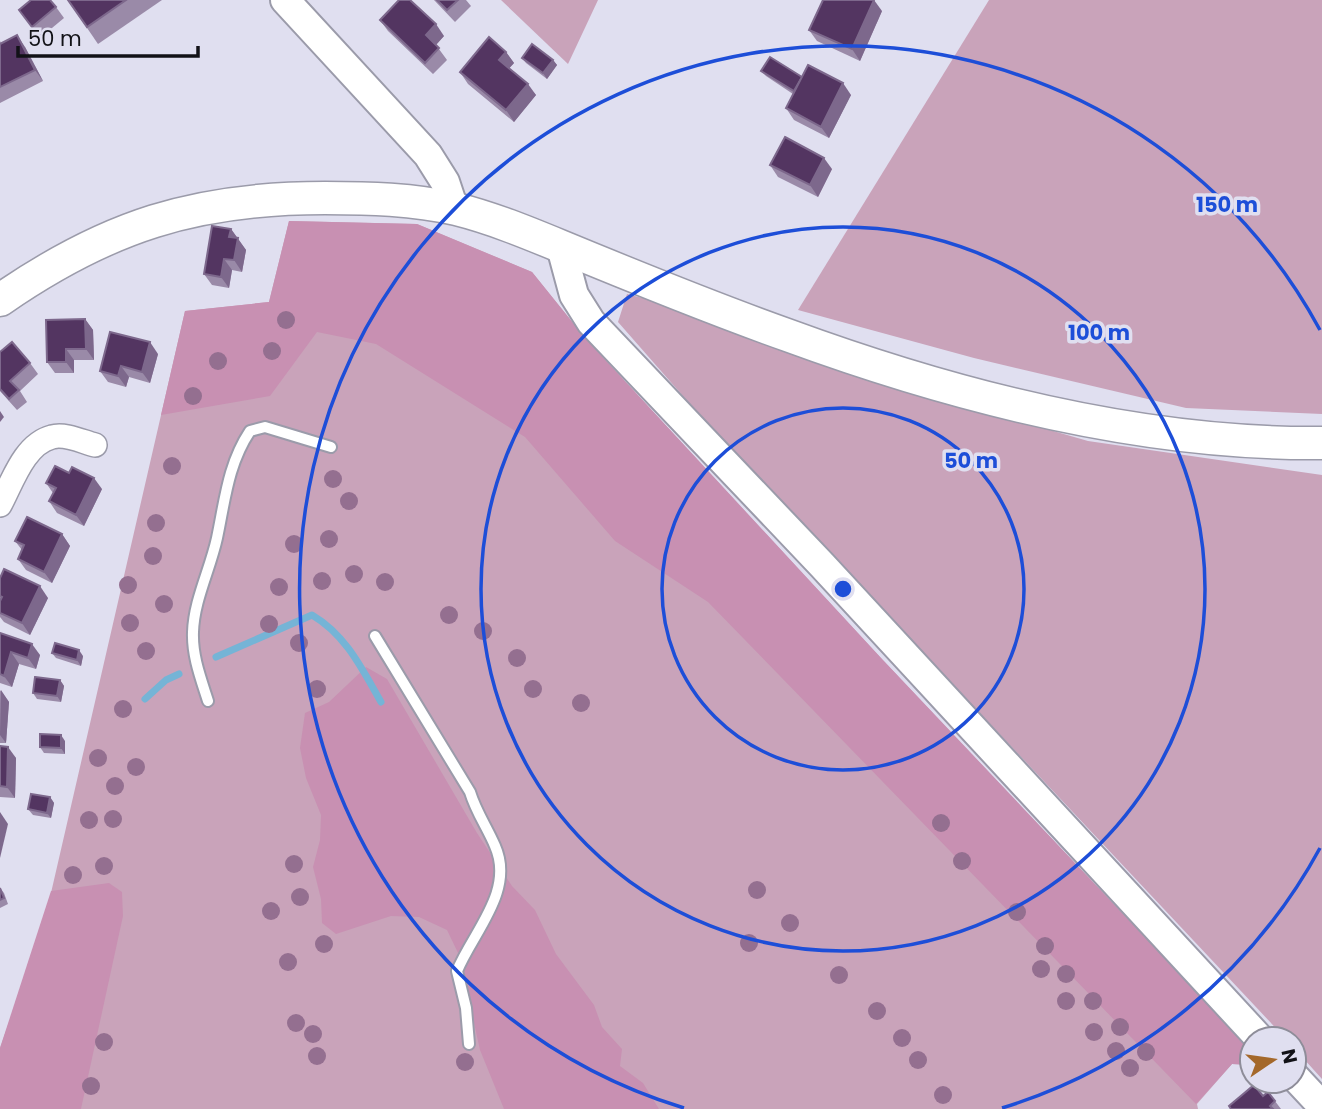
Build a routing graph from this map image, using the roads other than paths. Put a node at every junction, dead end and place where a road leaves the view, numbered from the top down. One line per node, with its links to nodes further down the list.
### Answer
1 (285, 0): 2 (street)
2 (454, 208): 3 (main road); 4 (main road)
3 (561, 247): 5 (main road); 11 (street)
4 (0, 300)
5 (1322, 443)
6 (95, 444): 8 (street)
7 (331, 447): 10 (lane)
8 (0, 505)
9 (375, 636): 12 (lane)
10 (208, 701)
11 (1247, 1025)
12 (469, 1044)
13 (1308, 1091): 14 (street)
14 (1322, 1106)

